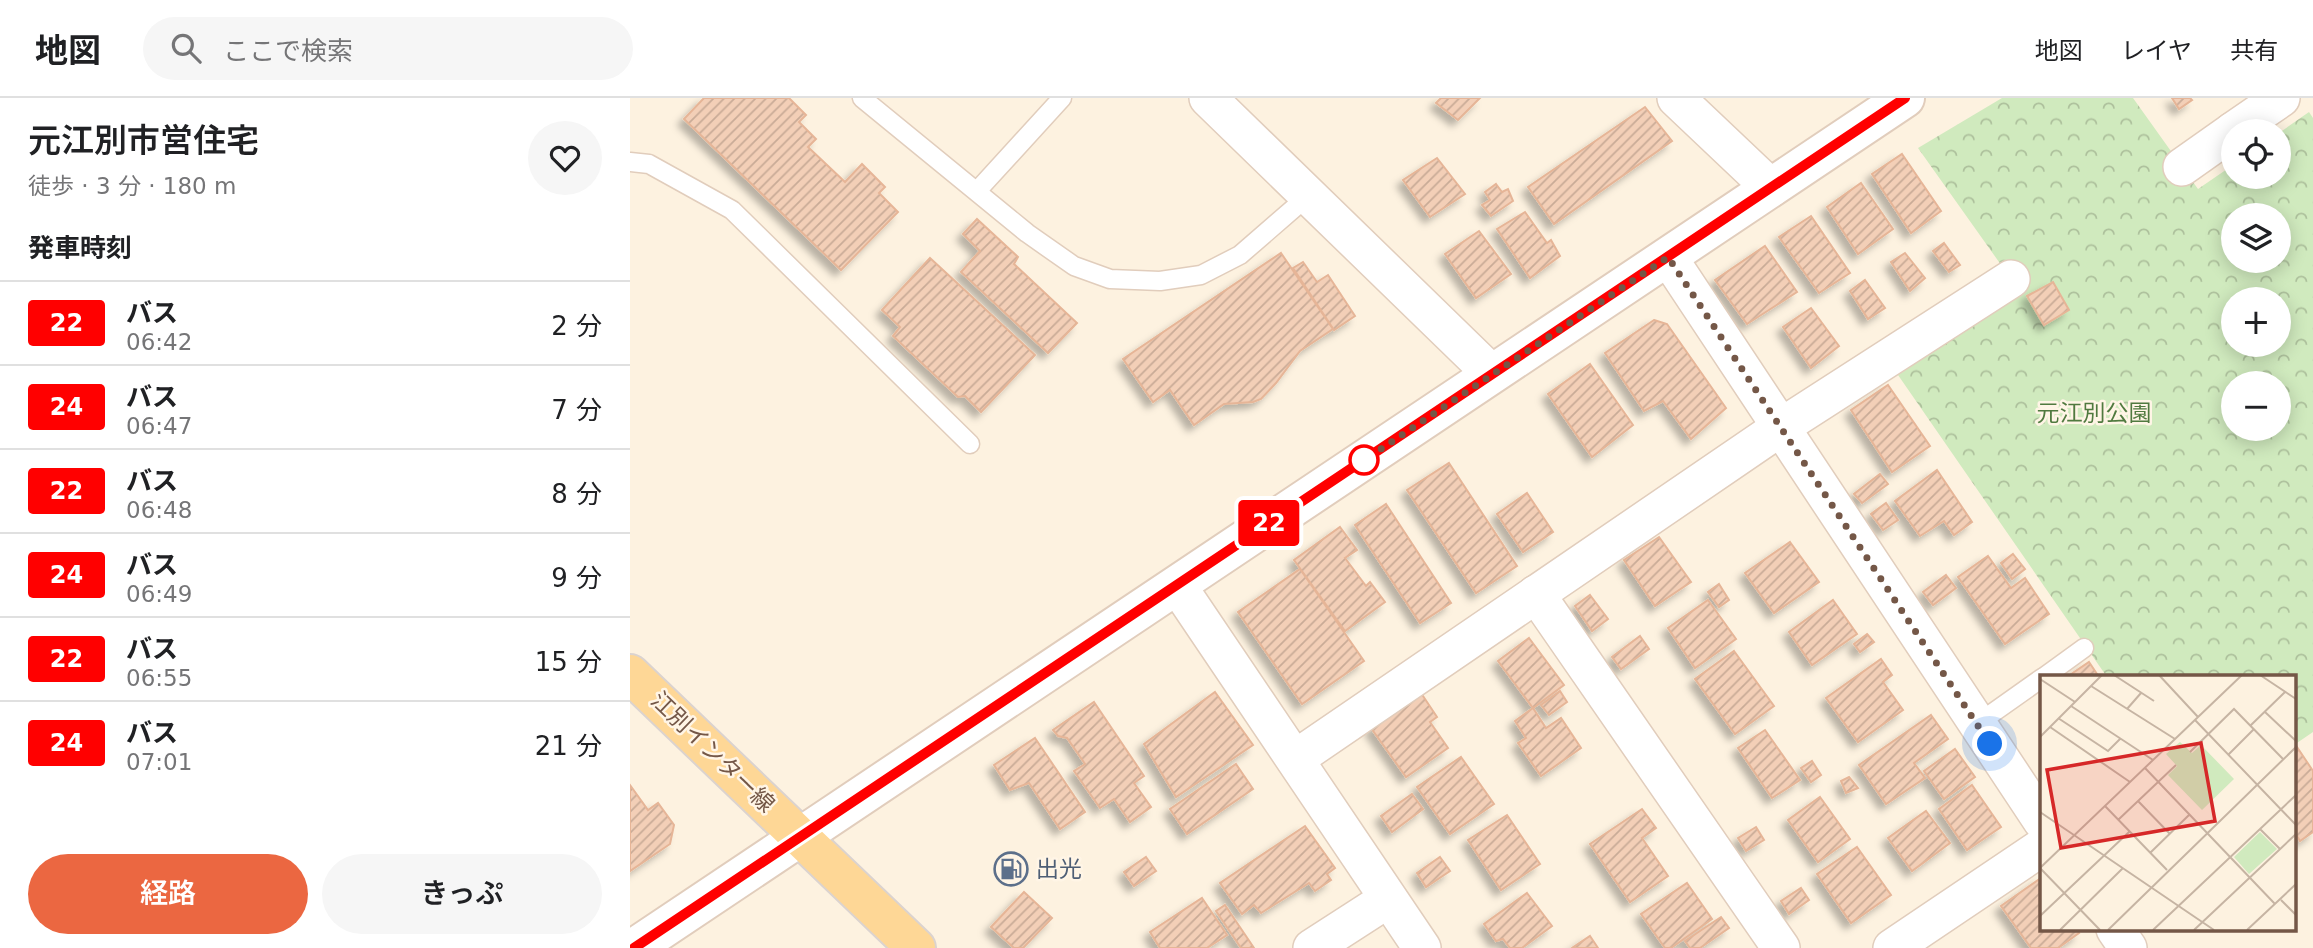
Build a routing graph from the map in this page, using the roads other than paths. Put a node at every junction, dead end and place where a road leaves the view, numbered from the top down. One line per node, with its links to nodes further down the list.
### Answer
1 (862, 98): 12 (lane)
2 (1062, 98): 12 (lane)
3 (1208, 98): 13 (street)
4 (1676, 98): 11 (street)
5 (1905, 98): 11 (street)
6 (2281, 98): 7 (street)
7 (2250, 119)
8 (2221, 139): 10 (street)
9 (630, 162): 18 (lane)
10 (2182, 167)
11 (1771, 188): 14 (street)
12 (977, 191): 13 (lane)
13 (1308, 196): 16 (street)
14 (1668, 257): 16 (street); 17 (street)
15 (2011, 279): 17 (street)
16 (1492, 374): 19 (street)
17 (1781, 427): 20 (street); 25 (street)
18 (970, 444)
19 (1177, 585): 26 (street); 28 (street)
20 (1536, 594): 26 (street); 36 (street)
21 (2084, 648): 23 (lane)
22 (630, 674): 28 (main road, 江別インター線)
23 (2046, 675)
24 (2040, 679): 25 (lane)
25 (1977, 724): 27 (street)
26 (1295, 759): 30 (street)
27 (2040, 818)
28 (800, 836): 32 (street); 33 (main road, 江別インター線)
29 (2040, 847): 37 (street)
30 (1388, 899): 34 (street); 35 (street)
31 (2116, 930): 38 (street)
32 (634, 948)
33 (916, 948)
34 (1312, 948)
35 (1422, 948)
36 (1781, 948)
37 (1892, 948)
38 (2128, 948)

